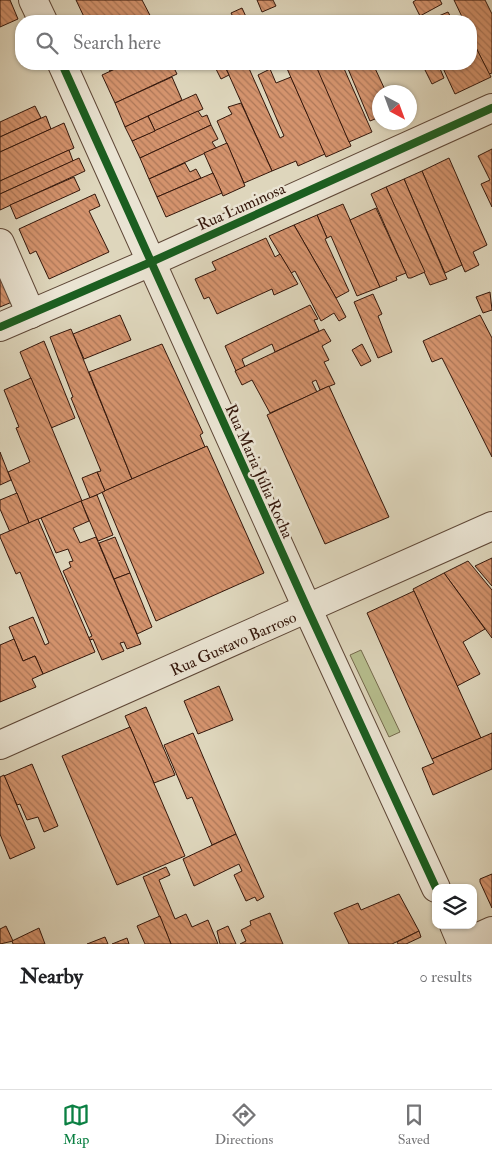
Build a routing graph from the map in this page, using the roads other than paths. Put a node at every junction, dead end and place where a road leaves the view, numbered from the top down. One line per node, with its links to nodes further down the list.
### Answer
1 (33, 0): 2 (street)
2 (40, 15)
3 (65, 70): 6 (street, Rua Maria Júlia Rocha)
4 (492, 108): 6 (street, Rua Luminosa)
5 (0, 243): 7 (street)
6 (151, 262): 7 (street, Rua Luminosa); 10 (street, Rua Maria Júlia Rocha)
7 (31, 314): 8 (street, Rua Luminosa)
8 (0, 327)
9 (492, 526): 10 (street, Rua Gustavo Barroso)
10 (308, 610): 11 (street, Rua Gustavo Barroso); 12 (street, Rua Maria Júlia Rocha)
11 (0, 745)
12 (434, 884)
13 (456, 929): 15 (street)
14 (492, 931): 15 (street)
15 (463, 944)

